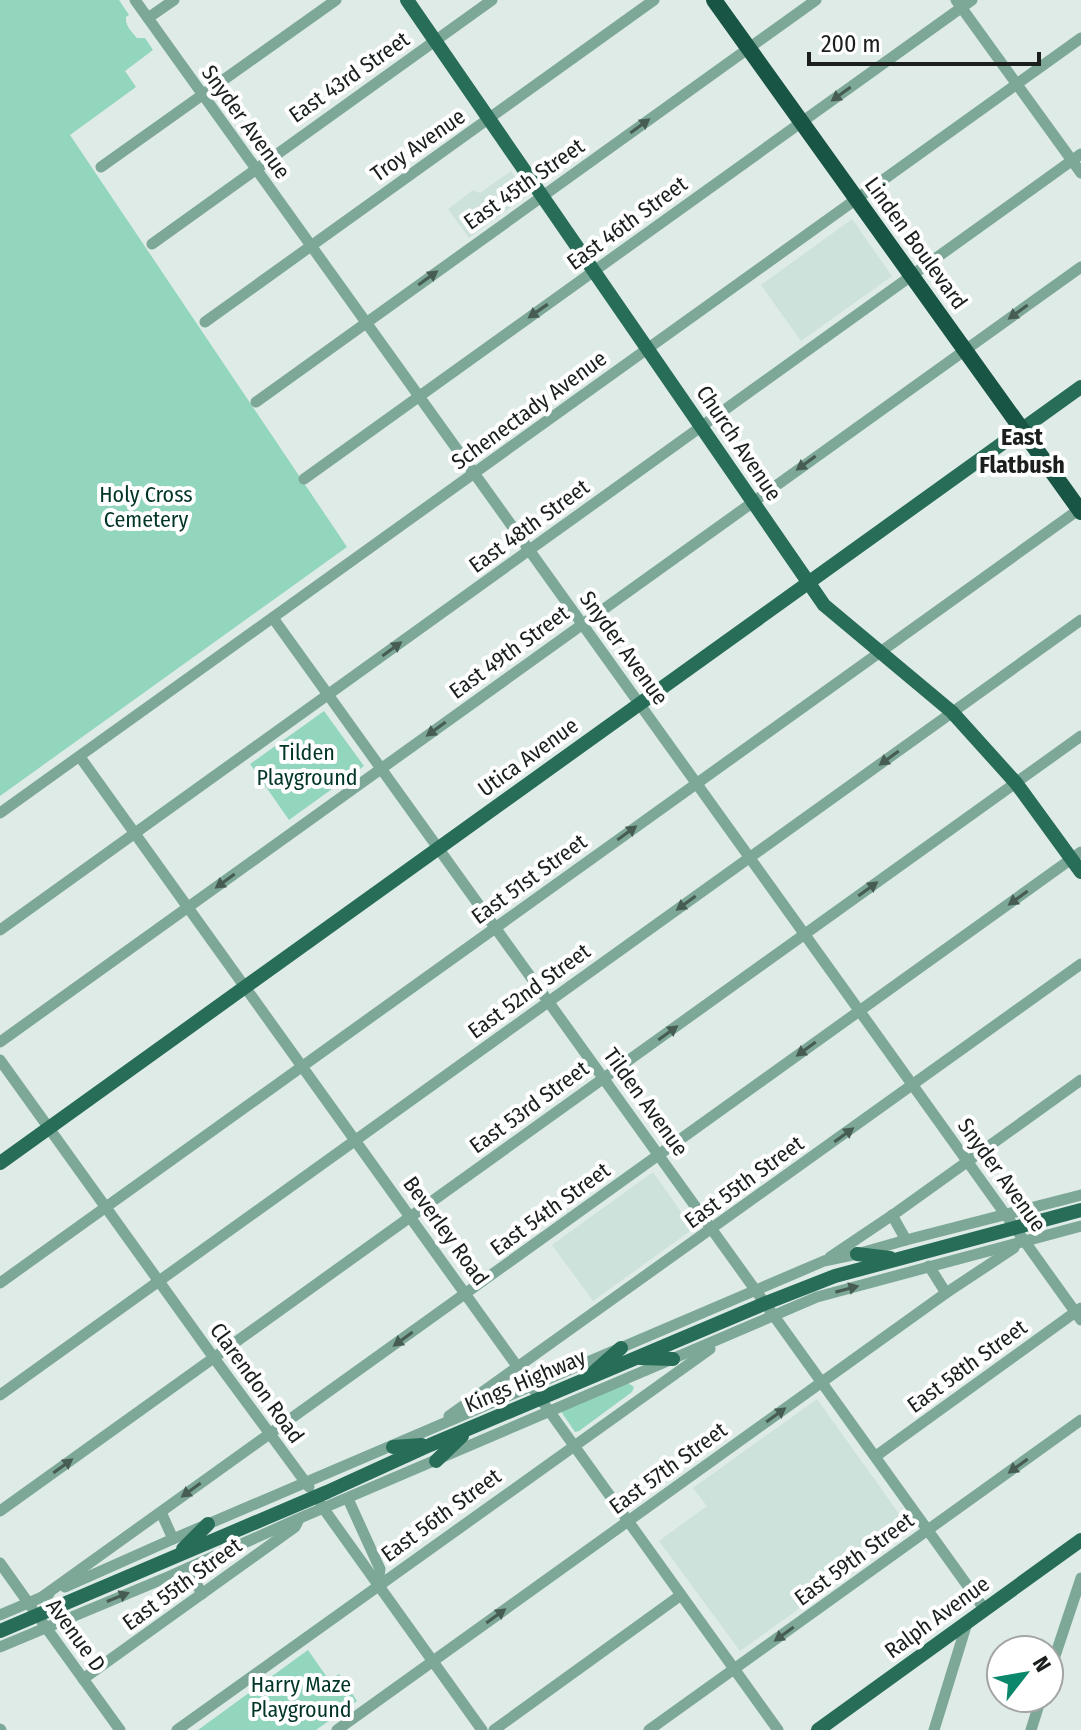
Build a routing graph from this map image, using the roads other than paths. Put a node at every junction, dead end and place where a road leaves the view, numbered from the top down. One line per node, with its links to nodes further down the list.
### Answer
1 (135, 0): 11 (street, Snyder Avenue)
2 (174, 0): 11 (street)
3 (336, 0): 16 (street)
4 (407, 0): 13 (main road, Church Avenue)
5 (492, 0): 13 (street, East 43rd Street)
6 (654, 0): 17 (street, Troy Avenue)
7 (714, 0): 14 (highway, Linden Boulevard)
8 (816, 0): 14 (street, East 45th Street)
9 (972, 0): 10 (street, East 46th Street)
10 (959, 4): 15 (street); 18 (street, East 46th Street, one-way to 18)
11 (148, 18): 16 (street, Snyder Avenue)
12 (1081, 38): 15 (street, Schenectady Avenue)
13 (435, 41): 17 (main road, Church Avenue); 21 (street, East 43rd Street)
14 (749, 48): 18 (highway, Linden Boulevard); 23 (street, East 45th Street, one-way to 14)
15 (1016, 85): 19 (street); 24 (street, Schenectady Avenue)
16 (203, 95): 20 (street); 21 (street, Snyder Avenue)
17 (489, 119): 23 (main road, Church Avenue); 26 (street, Troy Avenue)
18 (802, 122): 24 (highway, Linden Boulevard); 28 (street, East 46th Street)
19 (1077, 158): 22 (street); 29 (street, East 48th Street)
20 (101, 167)
21 (255, 169): 25 (street, East 43rd Street); 26 (street, Snyder Avenue)
22 (1081, 173)
23 (542, 197): 28 (main road, Church Avenue); 31 (street, East 45th Street, one-way to 23)
24 (858, 199): 29 (highway, Linden Boulevard); 32 (street, Schenectady Avenue)
25 (152, 244)
26 (310, 245): 30 (street, Troy Avenue); 31 (street, Snyder Avenue)
27 (1081, 267): 33 (street, East 49th Street, one-way to 33)
28 (594, 271): 32 (main road, Church Avenue); 35 (street, East 46th Street, one-way to 35)
29 (912, 276): 33 (highway, Linden Boulevard); 37 (street, East 48th Street)
30 (205, 322)
31 (365, 324): 35 (street, Snyder Avenue); 36 (street, East 45th Street)
32 (648, 349): 37 (main road, Church Avenue); 39 (street, Schenectady Avenue)
33 (965, 350): 38 (highway, Linden Boulevard); 41 (street, East 49th Street, one-way to 41)
34 (1081, 387): 38 (main road, Utica Avenue)
35 (419, 396): 39 (street, Snyder Avenue); 40 (street, East 46th Street)
36 (256, 402)
37 (702, 426): 41 (main road, Church Avenue); 43 (street, East 48th Street)
38 (1022, 429): 42 (highway, Linden Boulevard); 44 (main road, Utica Avenue)
39 (474, 473): 43 (street, Snyder Avenue); 45 (street, Schenectady Avenue)
40 (304, 479)
41 (753, 501): 44 (main road, Church Avenue); 47 (street, East 49th Street)
42 (1080, 510): 48 (street, East 51st Street)
43 (529, 550): 47 (street, Snyder Avenue); 49 (street, East 48th Street, one-way to 43)
44 (808, 583): 48 (main road, Church Avenue); 50 (main road, Utica Avenue)
45 (273, 618): 49 (street, Tilden Avenue); 53 (street, Schenectady Avenue)
46 (1081, 620): 51 (street, East 52nd Street)
47 (582, 624): 50 (street, Snyder Avenue); 54 (street, East 49th Street, one-way to 54)
48 (880, 652): 51 (main road, Church Avenue); 55 (street, East 51st Street)
49 (329, 694): 54 (street, Tilden Avenue); 58 (street, East 48th Street)
50 (639, 704): 55 (street, Snyder Avenue); 59 (main road, Utica Avenue)
51 (952, 712): 56 (main road, Church Avenue); 61 (street, East 52nd Street, one-way to 61)
52 (1081, 736): 56 (street, East 53rd Street)
53 (80, 757): 57 (street, Schenectady Avenue); 58 (street, Beverley Road)
54 (382, 768): 59 (street, Tilden Avenue); 63 (street, East 49th Street, one-way to 63)
55 (696, 783): 61 (street, Snyder Avenue); 64 (street, East 51st Street, one-way to 55)
56 (1016, 783): 60 (main road, Church Avenue); 66 (street, East 53rd Street, one-way to 56)
57 (0, 813)
58 (135, 833): 63 (street, Beverley Road); 65 (street, East 48th Street)
59 (439, 848): 64 (street, Tilden Avenue); 68 (main road, Utica Avenue)
60 (1076, 856): 62 (main road, Church Avenue); 70 (street, East 54th Street, one-way to 70)
61 (750, 858): 66 (street, Snyder Avenue); 69 (street, East 52nd Street, one-way to 69)
62 (1081, 872)
63 (188, 908): 68 (street, Beverley Road); 71 (street, East 49th Street)
64 (496, 928): 69 (street, Tilden Avenue); 73 (street, East 51st Street)
65 (0, 930)
66 (805, 934): 70 (street, Snyder Avenue); 74 (street, East 53rd Street, one-way to 66)
67 (1081, 964): 76 (street, East 55th Street)
68 (245, 987): 73 (street, Beverley Road); 77 (main road, Utica Avenue)
69 (549, 1002): 74 (street, Tilden Avenue); 78 (street, East 52nd Street)
70 (860, 1011): 76 (street, Snyder Avenue); 79 (street, East 54th Street, one-way to 79)
71 (0, 1042)
72 (0, 1060): 77 (street, Clarendon Road)
73 (303, 1066): 78 (street, Beverley Road); 83 (street, East 51st Street)
74 (604, 1078): 79 (street, Tilden Avenue); 87 (street, East 53rd Street)
75 (1081, 1080): 80 (street)
76 (912, 1085): 80 (street, Snyder Avenue); 90 (street, East 55th Street, one-way to 76)
77 (49, 1128): 81 (main road, Utica Avenue); 83 (street, Clarendon Road)
78 (356, 1140): 87 (street, Beverley Road); 97 (street, East 52nd Street)
79 (659, 1155): 90 (street, Tilden Avenue); 100 (street, East 54th Street)
80 (968, 1162): 85 (street); 86 (street, Snyder Avenue)
81 (0, 1163)
82 (1081, 1195): 86 (street, Kings Highway)
83 (106, 1207): 97 (street, Clarendon Road); 98 (street, East 51st Street)
84 (1081, 1210): 89 (main road, Kings Highway)
85 (892, 1215): 91 (street); 95 (street)
86 (1006, 1215): 89 (street, Snyder Avenue); 91 (street, Kings Highway)
87 (411, 1217): 100 (street, Beverley Road); 106 (street, East 53rd Street)
88 (1081, 1226): 92 (street, Kings Highway)
89 (1015, 1228): 92 (street, Snyder Avenue); 94 (main road, Kings Highway)
90 (712, 1229): 99 (street, Tilden Avenue); 109 (street, East 55th Street)
91 (906, 1240): 93 (street, Kings Highway)
92 (1025, 1241): 96 (street, Kings Highway); 101 (street, East 57th Street); 103 (street, Snyder Avenue)
93 (857, 1254): 94 (main road); 95 (street, Kings Highway)
94 (898, 1259): 102 (main road, Kings Highway)
95 (824, 1261): 99 (street, Kings Highway)
96 (929, 1266): 101 (street); 102 (street, Kings Highway, one-way to 96)
97 (159, 1281): 106 (street, Clarendon Road); 114 (street, East 52nd Street)
98 (0, 1283)
99 (756, 1289): 102 (street, Tilden Avenue); 105 (street, Kings Highway)
100 (466, 1293): 109 (street, Beverley Road); 119 (street, East 54th Street, one-way to 119)
101 (946, 1293): 112 (street, East 57th Street)
102 (770, 1309): 104 (street, Kings Highway); 107 (main road, Kings Highway); 112 (street, Tilden Avenue)
103 (1079, 1313): 123 (street, East 58th Street)
104 (731, 1334): 108 (street, Kings Highway); 115 (street, East 56th Street)
105 (621, 1348): 111 (main road); 113 (street, Kings Highway)
106 (214, 1358): 119 (street, Clarendon Road); 128 (street, East 53rd Street, one-way to 106)
107 (636, 1358): 108 (main road); 111 (main road, Kings Highway)
108 (673, 1359): 110 (street, Kings Highway)
109 (518, 1368): 113 (street, Beverley Road); 120 (street, East 55th Street)
110 (633, 1376): 115 (street); 116 (street, Kings Highway)
111 (585, 1380): 113 (main road, Kings Highway)
112 (822, 1382): 123 (street, Tilden Avenue); 131 (street, East 57th Street, one-way to 112)
113 (536, 1393): 116 (street, Beverley Road); 118 (main road, Kings Highway); 120 (street, Kings Highway)
114 (0, 1395)
115 (644, 1395): 121 (street, East 56th Street)
116 (549, 1412): 121 (street, Beverley Road); 124 (street, Kings Highway)
117 (1081, 1420): 133 (street, East 59th Street, one-way to 133)
118 (471, 1428): 120 (main road, Kings Highway); 124 (main road)
119 (270, 1434): 125 (street, Clarendon Road); 129 (street, East 54th Street, one-way to 129)
120 (430, 1437): 122 (main road); 127 (main road, Kings Highway)
121 (573, 1445): 131 (street, Beverley Road); 140 (street, East 56th Street)
122 (393, 1447): 125 (street, Kings Highway)
123 (876, 1456): 133 (street, Tilden Avenue)
124 (436, 1461): 126 (street, Kings Highway)
125 (306, 1483): 127 (street, Clarendon Road); 132 (street, Kings Highway)
126 (348, 1499): 127 (street, Kings Highway); 140 (street)
127 (320, 1502): 130 (street, Kings Highway); 136 (main road, Kings Highway); 140 (street, Clarendon Road)
128 (0, 1511)
129 (161, 1512): 134 (street); 143 (street, East 54th Street)
130 (300, 1518): 138 (street, Kings Highway); 141 (street, East 55th Street)
131 (628, 1522): 142 (street, Beverley Road); 152 (street, East 57th Street, one-way to 131)
132 (208, 1524): 134 (street, Kings Highway); 136 (main road)
133 (928, 1530): 145 (street, Tilden Avenue); 153 (street, East 59th Street, one-way to 153)
134 (173, 1539): 143 (street, Kings Highway)
135 (1081, 1542): 145 (main road, Ralph Avenue)
136 (177, 1555): 144 (main road, Kings Highway)
137 (0, 1563): 144 (street, Avenue D)
138 (188, 1568): 141 (street); 148 (street, Kings Highway, one-way to 138)
139 (1081, 1578): 150 (street)
140 (378, 1584): 152 (street, Clarendon Road); 156 (street, East 56th Street)
141 (202, 1594): 154 (street, East 55th Street)
142 (681, 1595): 153 (street, Beverley Road); 159 (street)
143 (42, 1597): 144 (street, Kings Highway)
144 (32, 1608): 146 (street, Kings Highway); 148 (street, Avenue D); 149 (main road, Kings Highway)
145 (985, 1610): 147 (main road, Ralph Avenue)
146 (0, 1615)
147 (967, 1623): 162 (main road, Ralph Avenue); 163 (street)
148 (46, 1627): 151 (street, Kings Highway); 154 (street, Avenue D)
149 (0, 1631)
150 (1062, 1634)
151 (0, 1647)
152 (433, 1661): 157 (street, East 57th Street); 158 (street, Clarendon Road)
153 (734, 1669): 160 (street, East 59th Street); 161 (street, Beverley Road)
154 (83, 1679): 155 (street, Avenue D)
155 (120, 1730)
156 (177, 1730)
157 (337, 1730)
158 (482, 1730)
159 (494, 1730)
160 (649, 1730)
161 (778, 1730)
162 (818, 1730)
163 (934, 1730)

